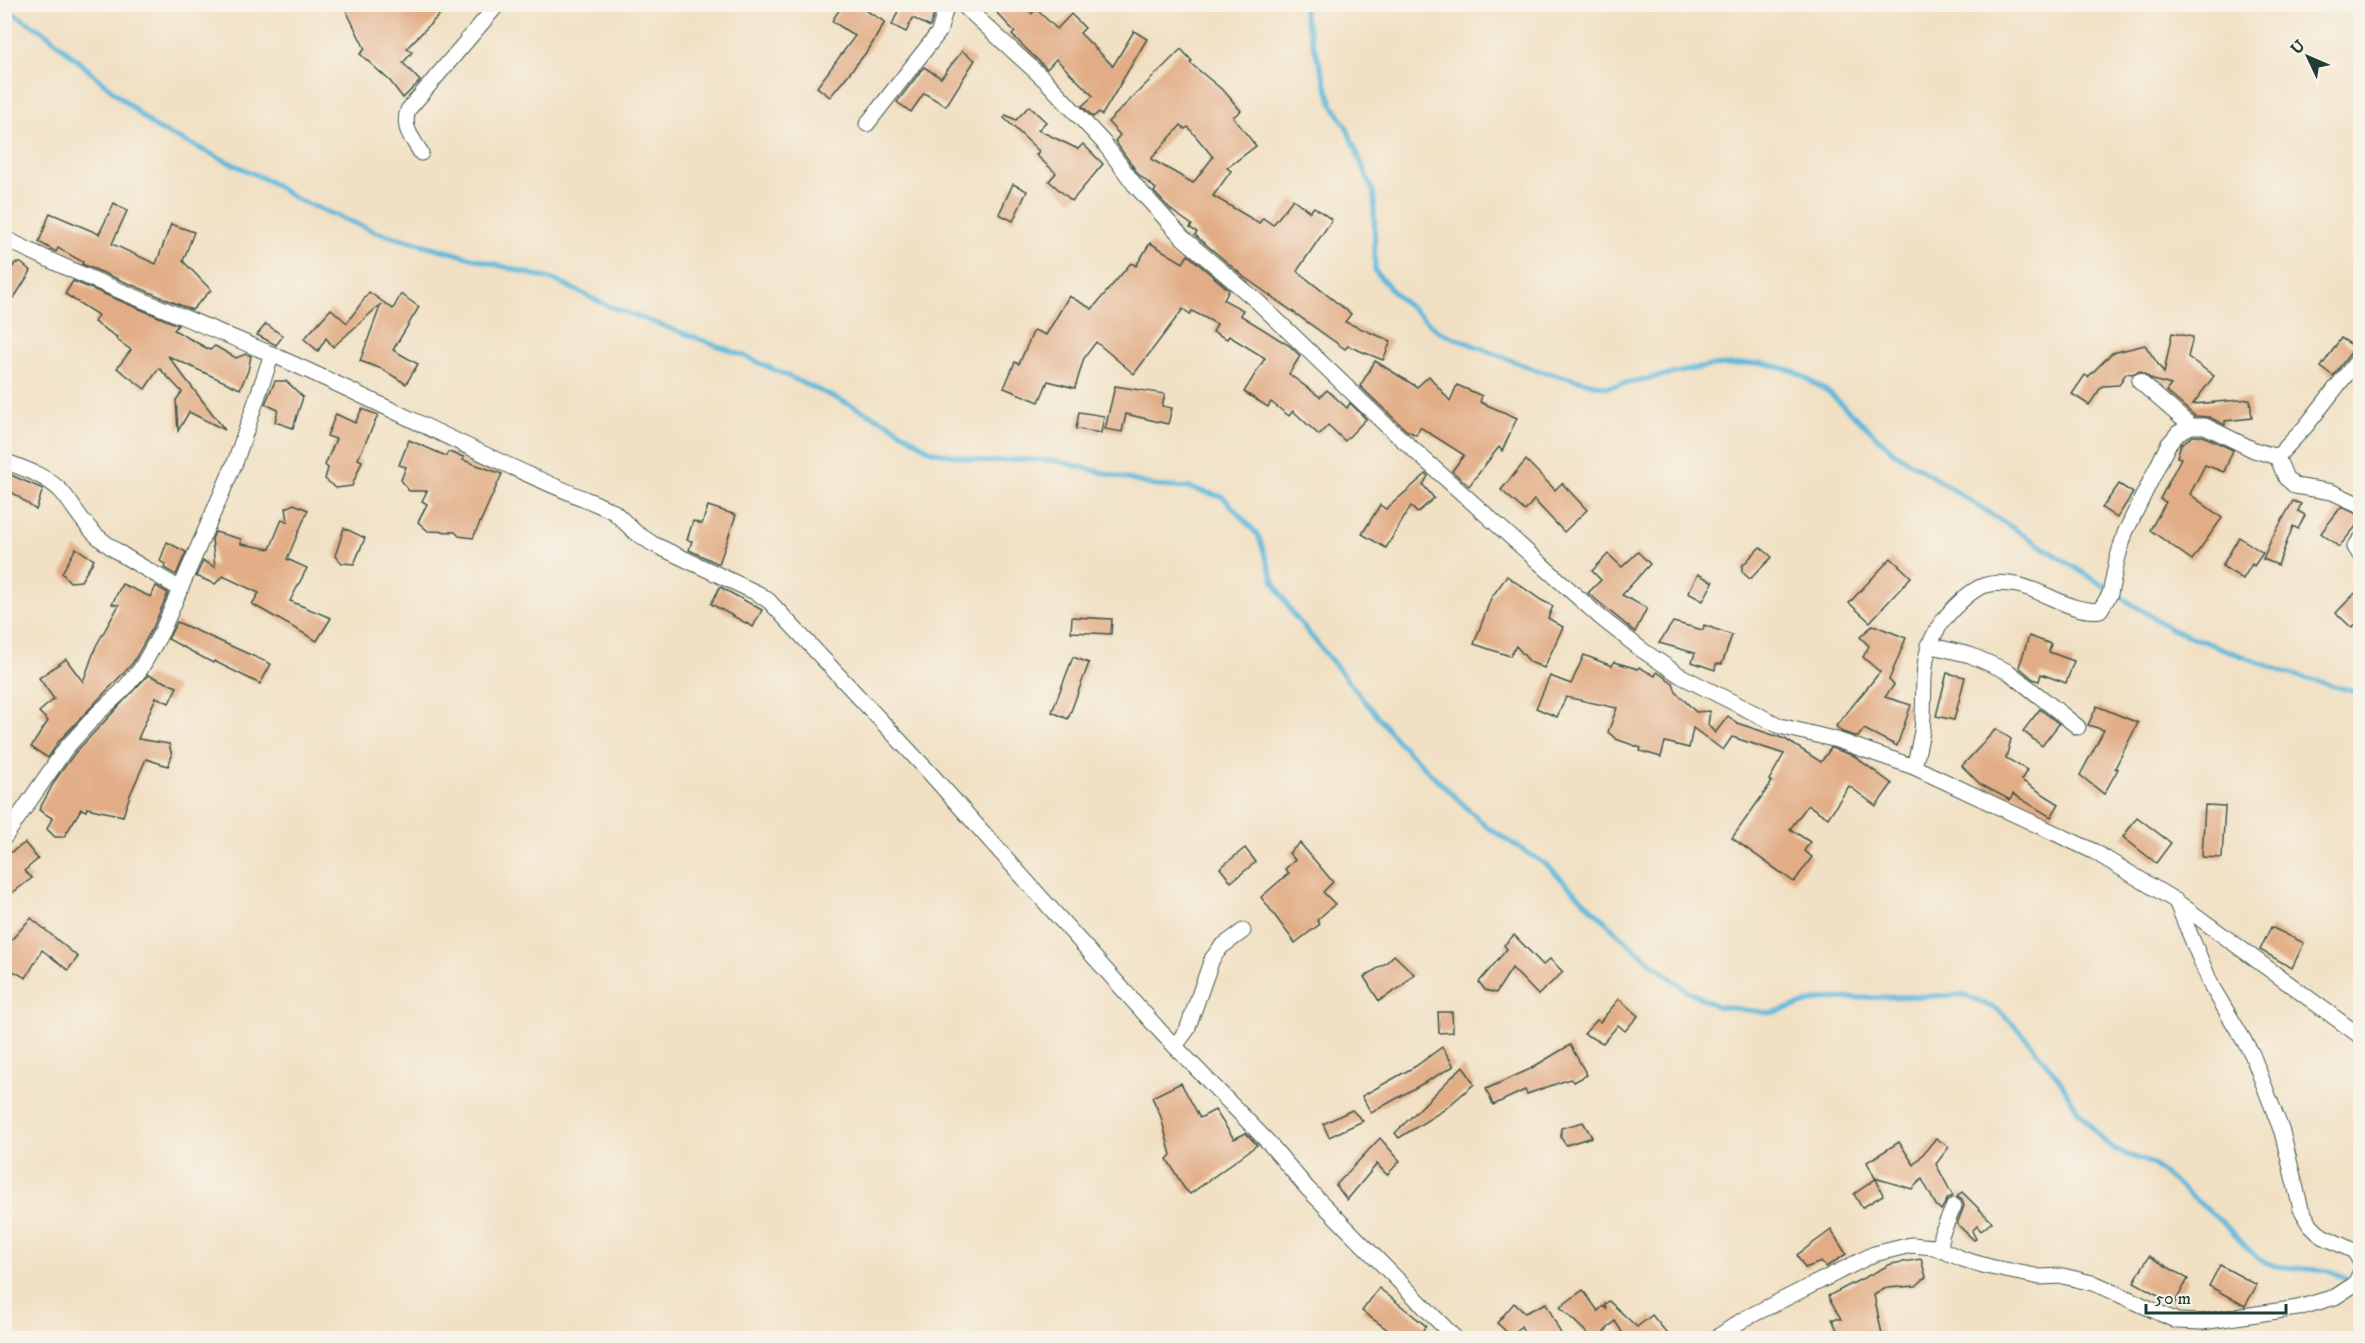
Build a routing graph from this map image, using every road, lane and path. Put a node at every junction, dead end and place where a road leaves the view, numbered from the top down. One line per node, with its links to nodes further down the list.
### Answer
1 (498, 4): 5 (street)
2 (947, 4): 4 (street)
3 (962, 4): 19 (street)
4 (867, 124)
5 (421, 153)
6 (4, 238): 7 (street)
7 (272, 354): 16 (street); 24 (street)
8 (2361, 357): 11 (street)
9 (2139, 381): 10 (street)
10 (2191, 426): 11 (street); 17 (street)
11 (2277, 457): 13 (street)
12 (4, 461): 16 (street)
13 (2361, 505)
14 (2361, 540): 15 (street)
15 (2361, 555)
16 (180, 589): 20 (street)
17 (1929, 645): 18 (street); 19 (street)
18 (2078, 727)
19 (1914, 767): 21 (street)
20 (4, 838)
21 (2176, 901): 23 (street); 27 (street)
22 (1243, 931): 24 (street)
23 (2361, 1036)
24 (1175, 1047): 30 (street)
25 (1954, 1206): 26 (street)
26 (1941, 1250): 28 (street); 29 (street)
27 (2361, 1261)
28 (2361, 1273)
29 (1735, 1334): 31 (street)
30 (1455, 1338)
31 (1716, 1338)

